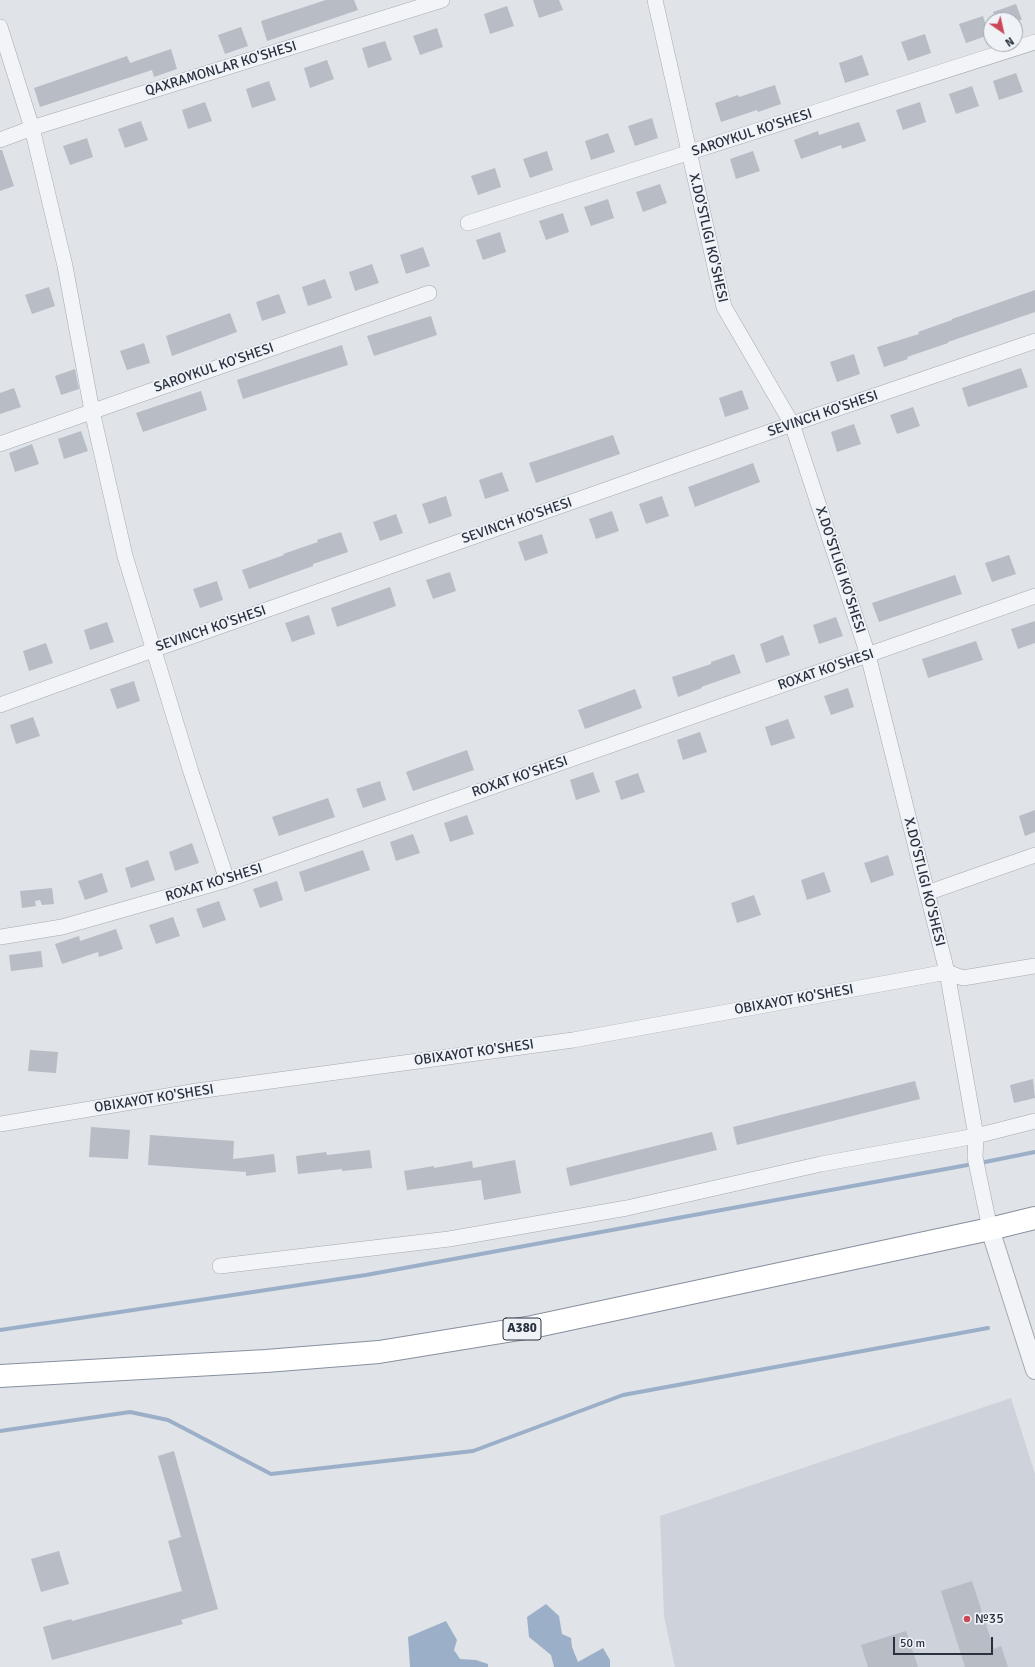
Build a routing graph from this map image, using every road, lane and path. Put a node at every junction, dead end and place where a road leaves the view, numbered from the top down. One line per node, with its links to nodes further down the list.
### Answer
1 (442, 0): 5 (street, QAXRAMONLAR KO'SHESI)
2 (655, 0): 7 (street, X.DO'STLIGI KO'SHESI)
3 (0, 26): 5 (street)
4 (1035, 42): 7 (street, SAROYKUL KO'SHESI)
5 (32, 128): 6 (street, QAXRAMONLAR KO'SHESI); 11 (street)
6 (0, 140)
7 (689, 153): 8 (street, SAROYKUL KO'SHESI); 12 (street, X.DO'STLIGI KO'SHESI)
8 (468, 223)
9 (429, 293): 11 (street, SAROYKUL KO'SHESI)
10 (1035, 341): 12 (street, SEVINCH KO'SHESI)
11 (92, 411): 13 (street, SAROYKUL KO'SHESI); 15 (street)
12 (792, 424): 15 (street, SEVINCH KO'SHESI); 16 (street, X.DO'STLIGI KO'SHESI)
13 (0, 444)
14 (1035, 596): 16 (street, ROXAT KO'SHESI)
15 (153, 650): 17 (street, SEVINCH KO'SHESI); 19 (street)
16 (868, 655): 19 (street, ROXAT KO'SHESI); 20 (street, X.DO'STLIGI KO'SHESI)
17 (0, 705)
18 (1035, 855): 20 (street)
19 (227, 880): 21 (street, ROXAT KO'SHESI)
20 (926, 893): 23 (street, X.DO'STLIGI KO'SHESI)
21 (0, 937)
22 (1035, 966): 23 (street)
23 (947, 972): 25 (street, OBIXAYOT KO'SHESI); 26 (street, X.DO'STLIGI KO'SHESI)
24 (1035, 1121): 26 (street)
25 (0, 1124)
26 (976, 1136): 28 (street, X.DO'STLIGI KO'SHESI); 29 (street)
27 (1035, 1218): 28 (highway, A380)
28 (990, 1229): 30 (street); 31 (highway, A380)
29 (220, 1266)
30 (1035, 1370)
31 (0, 1376)

